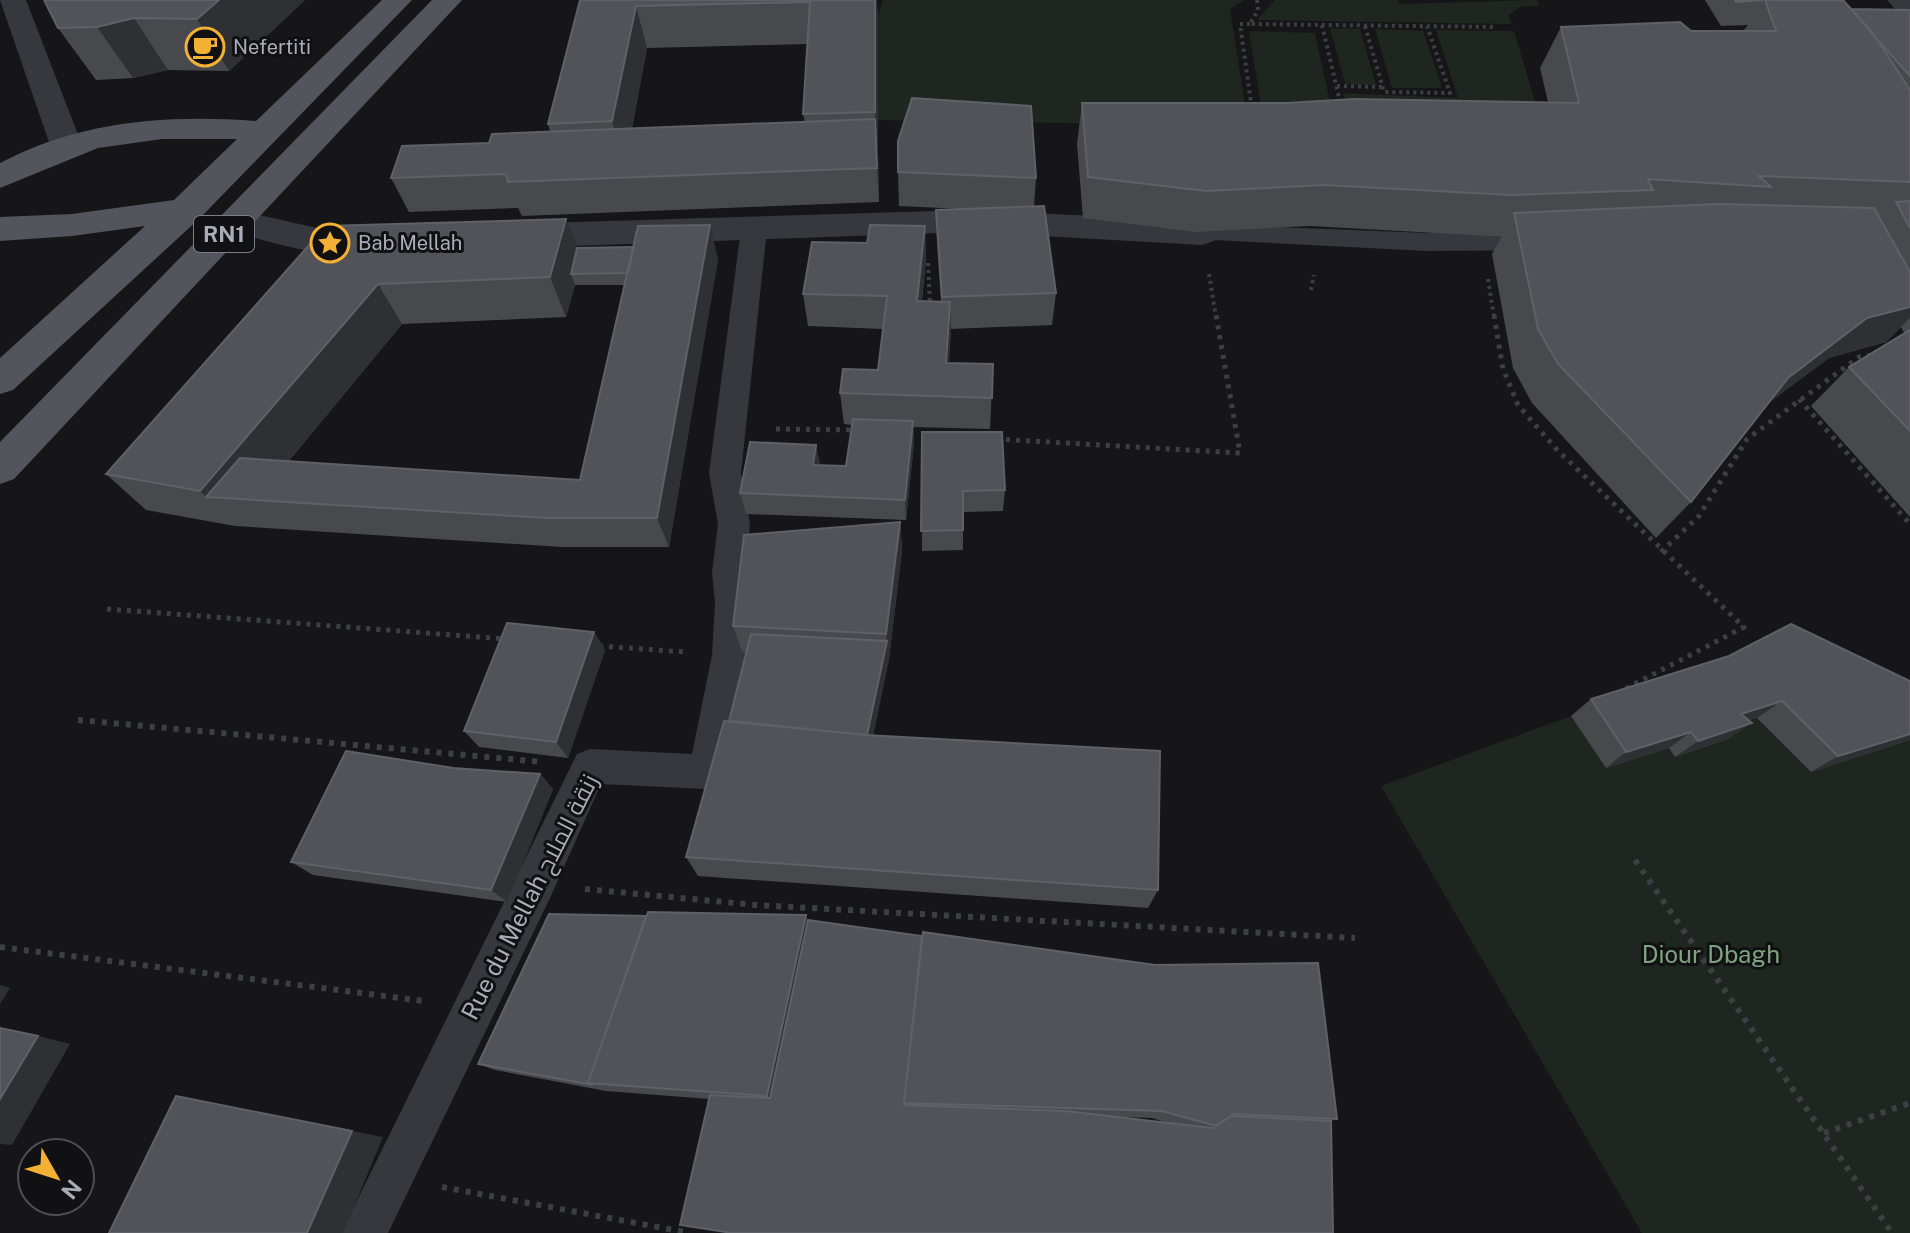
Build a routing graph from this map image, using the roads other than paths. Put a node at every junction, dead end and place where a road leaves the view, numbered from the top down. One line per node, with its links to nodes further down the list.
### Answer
1 (12, 0): 8 (street)
2 (398, 0): 7 (main road, RN1)
3 (431, 0): 10 (main road)
4 (448, 0): 11 (main road, RN1)
5 (1901, 0): 6 (street)
6 (1910, 9)
7 (265, 132): 8 (main road); 10 (main road, RN1)
8 (66, 145): 9 (main road)
9 (0, 177)
10 (184, 210): 12 (main road); 18 (main road, RN1)
11 (237, 221): 16 (street); 19 (main road, RN1)
12 (0, 229)
13 (754, 229): 14 (street); 15 (street); 20 (street, Rue du Mellah زنقة الملاح)
14 (1202, 233): 17 (street)
15 (486, 237)
16 (408, 239)
17 (1578, 240)
18 (5, 364)
19 (0, 468)
20 (364, 1233)

